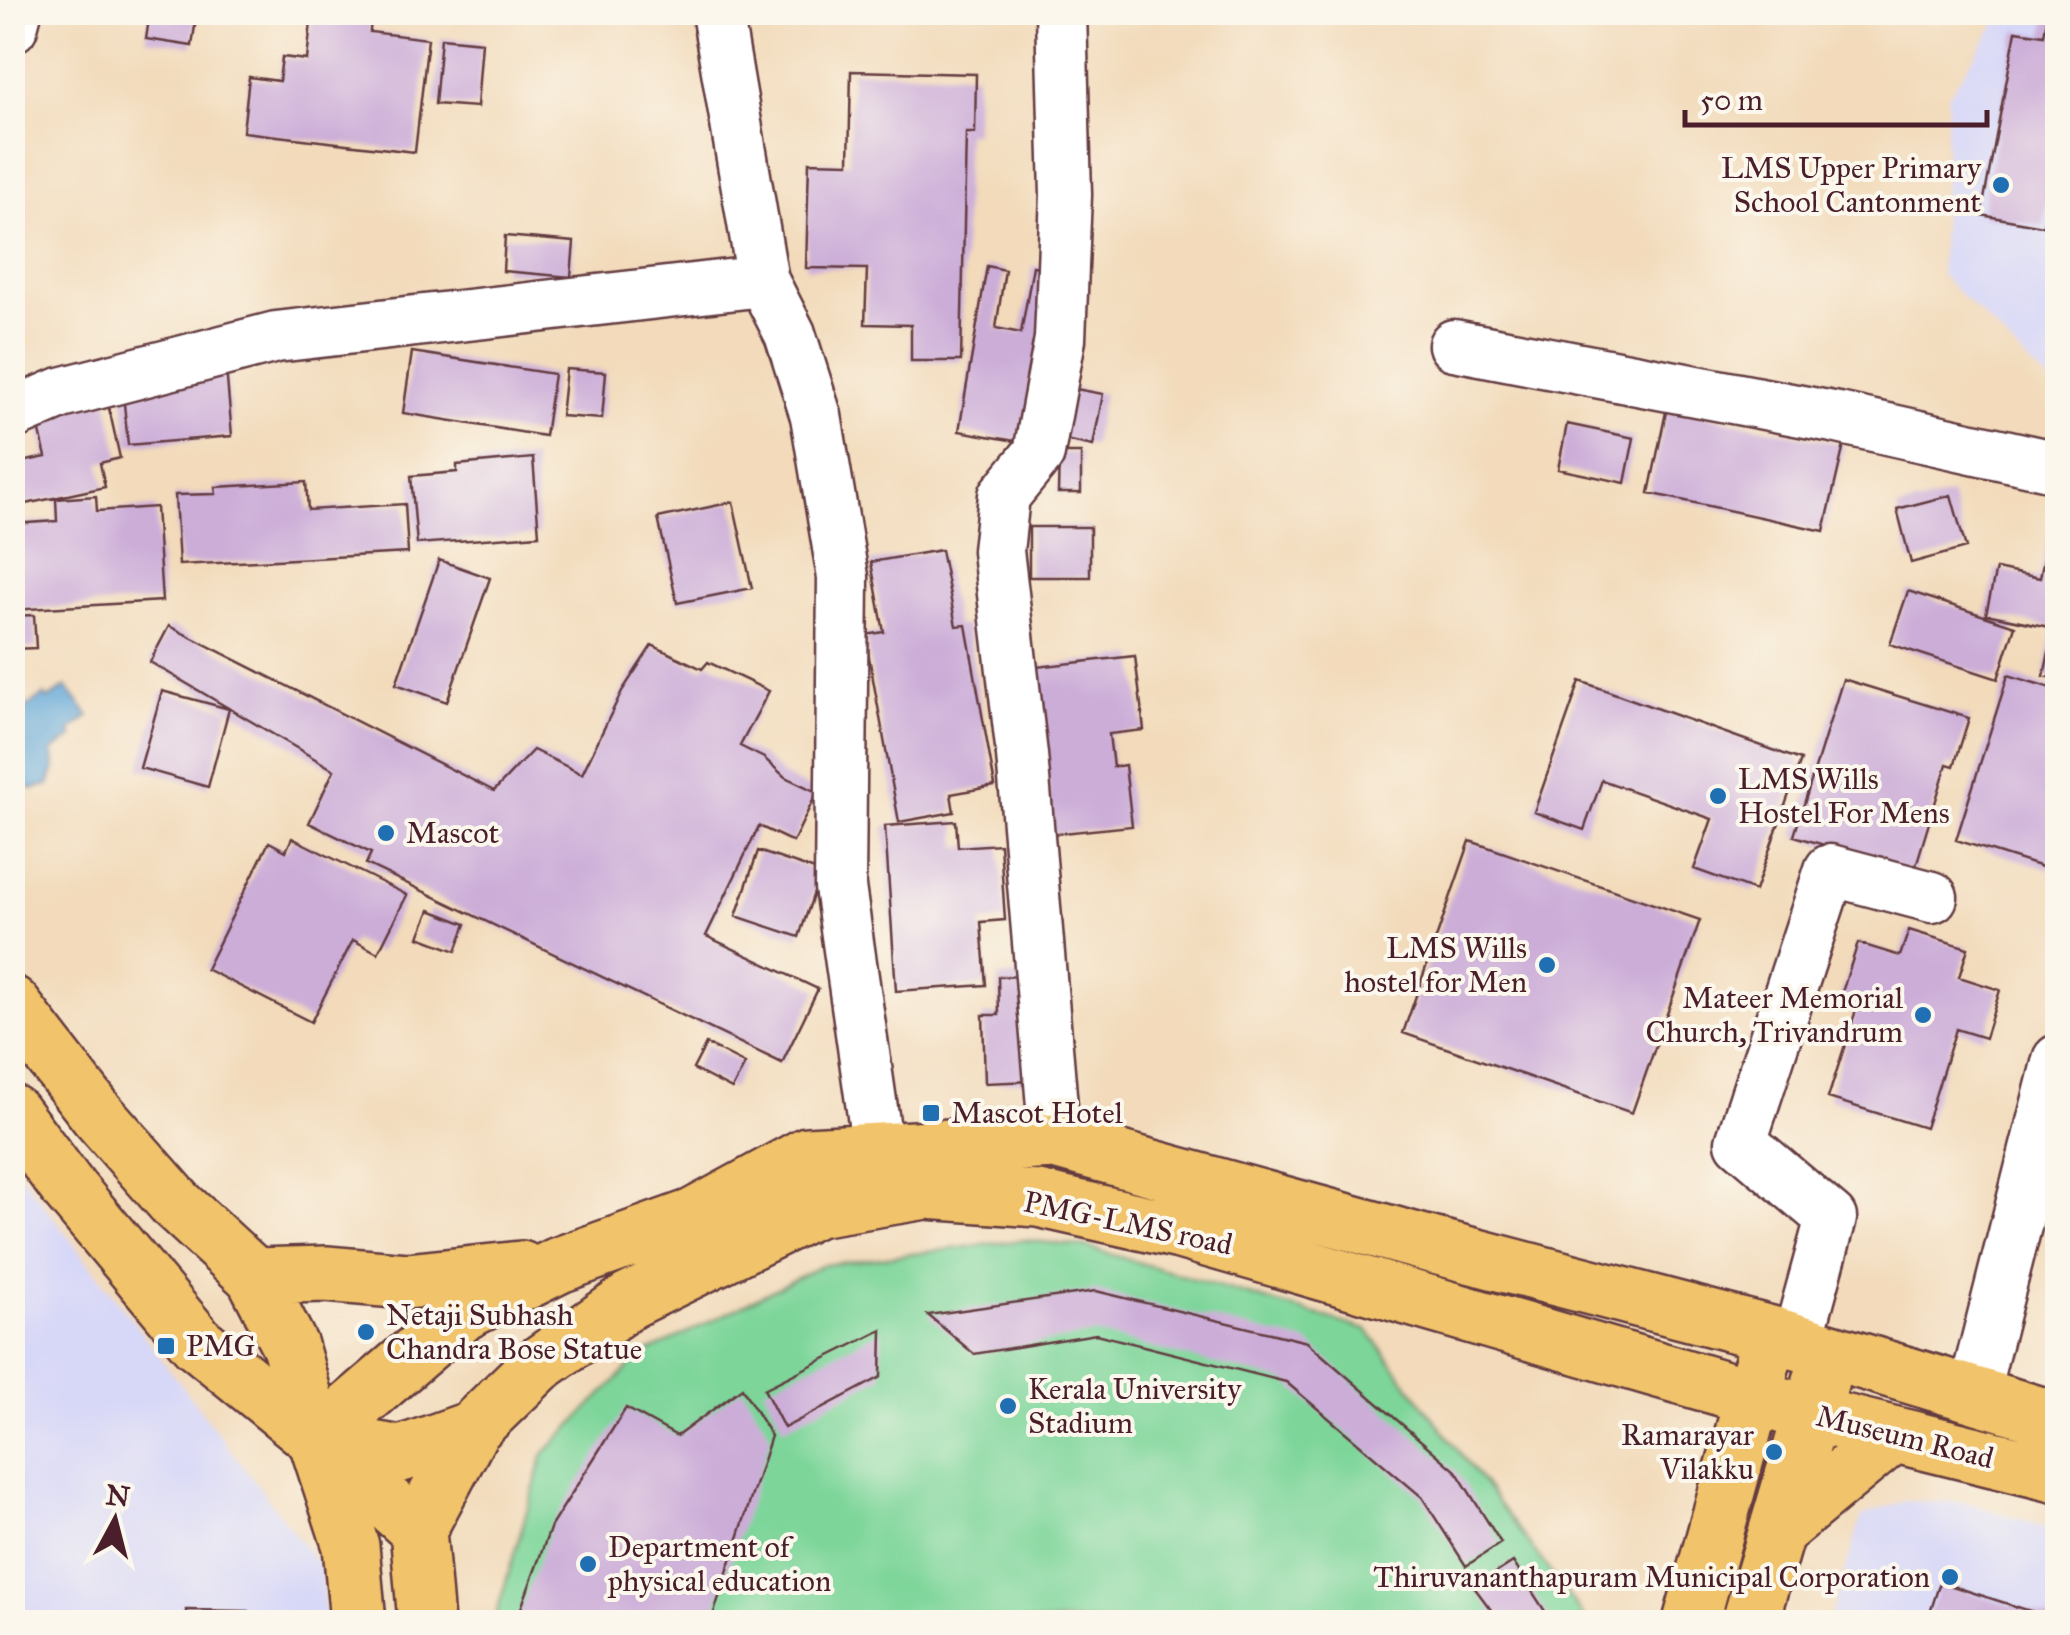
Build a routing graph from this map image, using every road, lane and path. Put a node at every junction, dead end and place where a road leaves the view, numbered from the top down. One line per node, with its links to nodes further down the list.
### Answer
1 (16, 12): 4 (street)
2 (717, 12): 5 (street)
3 (1061, 12): 13 (street)
4 (12, 27)
5 (763, 281): 7 (street); 14 (street)
6 (1454, 345): 8 (street)
7 (12, 414)
8 (2058, 468)
9 (1932, 897): 17 (street)
10 (12, 1004): 16 (main road)
11 (2058, 1060): 18 (street)
12 (12, 1113): 24 (main road)
13 (1055, 1141): 14 (main road, PMG-LMS road); 17 (main road, PMG-LMS road)
14 (878, 1150): 15 (main road, PMG-LMS road)
15 (559, 1266): 16 (main road); 24 (main road)
16 (254, 1276): 24 (main road)
17 (1799, 1342): 18 (main road, Museum Road); 19 (main road); 20 (main road)
18 (1973, 1395): 21 (main road, Museum Road)
19 (1753, 1397): 20 (main road, Museum Road); 22 (main road, PMG-LMS road); 30 (main road)
20 (1811, 1414): 23 (main road, Museum Road); 27 (main road)
21 (2058, 1420)
22 (472, 1429): 24 (main road, PMG-LMS road); 26 (main road)
23 (1893, 1435): 25 (main road, Museum Road); 27 (main road)
24 (316, 1439): 26 (main road); 28 (main road)
25 (2058, 1475)
26 (418, 1530): 29 (main road)
27 (1777, 1531): 31 (main road)
28 (358, 1622)
29 (426, 1622)
30 (1691, 1622)
31 (1750, 1622)

